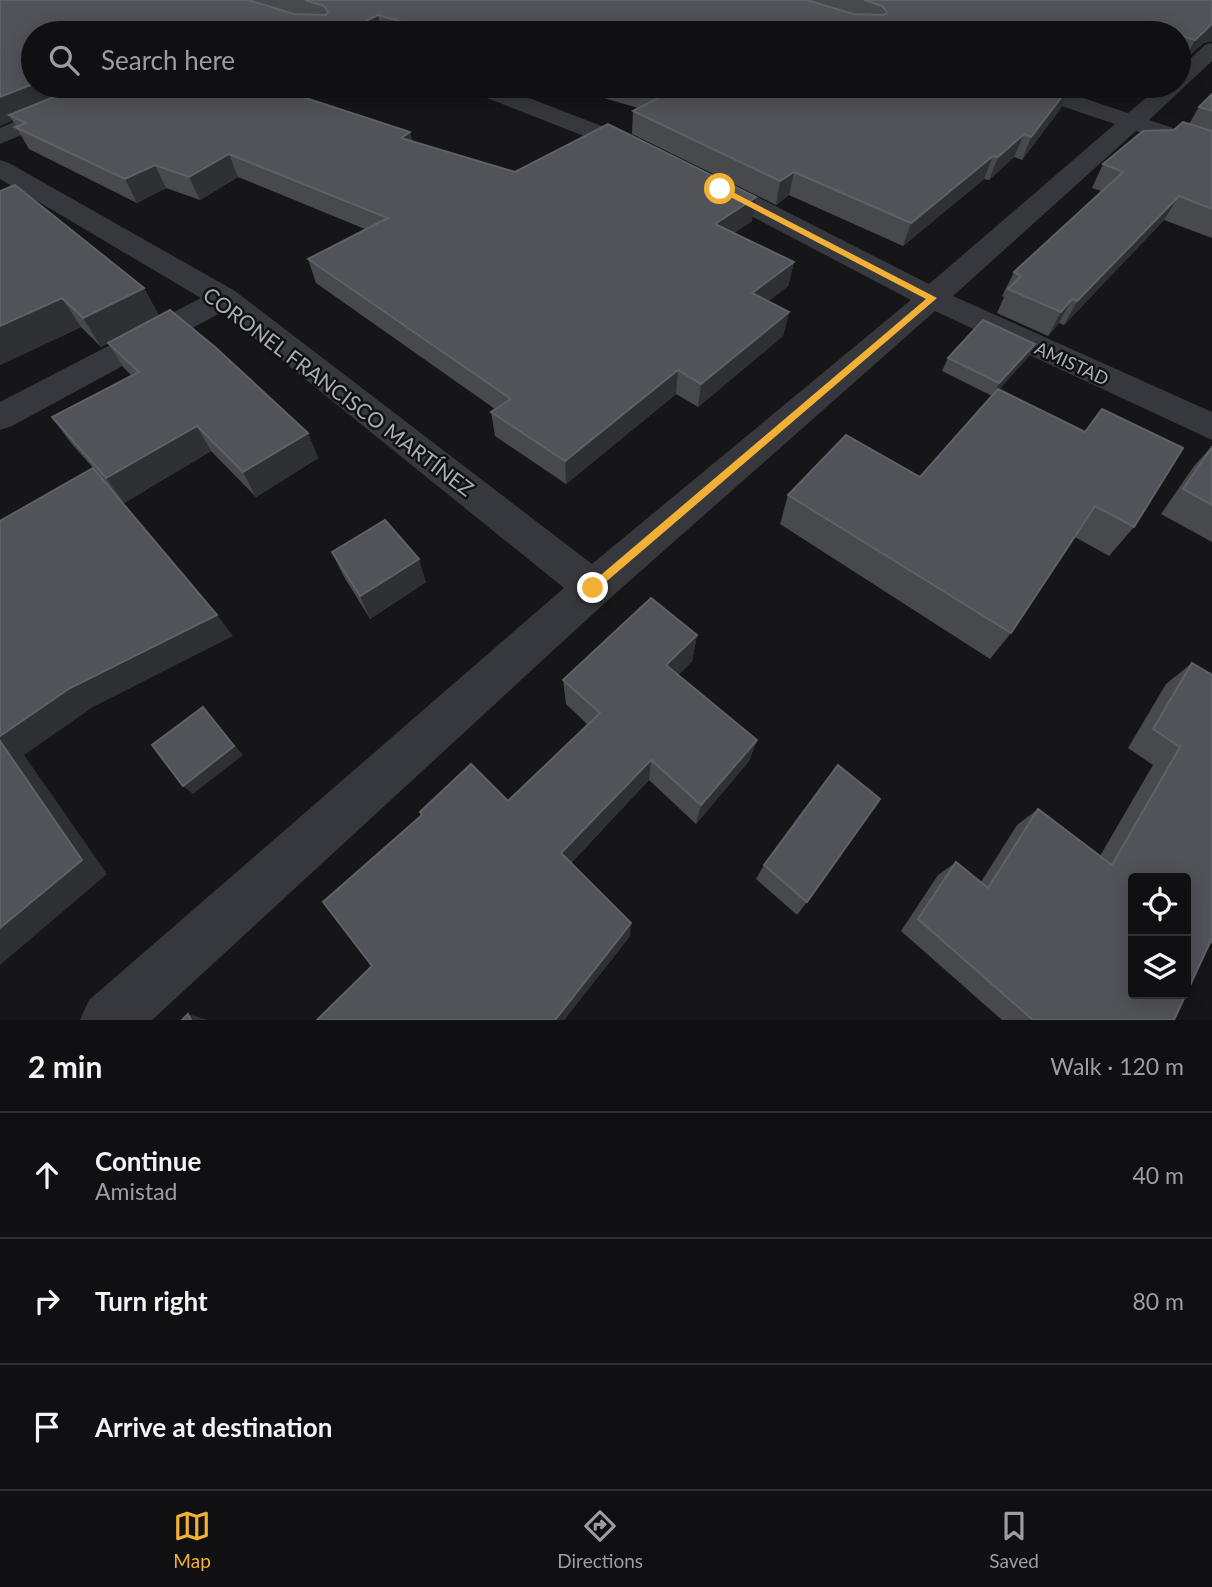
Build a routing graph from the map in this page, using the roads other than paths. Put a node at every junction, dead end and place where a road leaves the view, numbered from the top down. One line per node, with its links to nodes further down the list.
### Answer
1 (1212, 50): 2 (street)
2 (1191, 70)
3 (90, 98): 8 (street)
4 (509, 98): 12 (street, AMISTAD)
5 (1062, 98): 7 (street)
6 (1160, 98): 7 (street)
7 (1135, 122): 9 (street); 12 (street)
8 (0, 137)
9 (1212, 149)
10 (0, 168): 11 (street, CORONEL FRANCISCO MARTÍNEZ)
11 (224, 298): 13 (street); 15 (street, CORONEL FRANCISCO MARTÍNEZ)
12 (932, 298): 14 (street, AMISTAD); 15 (street)
13 (0, 417)
14 (1212, 427)
15 (593, 588): 16 (street)
16 (109, 1020)

